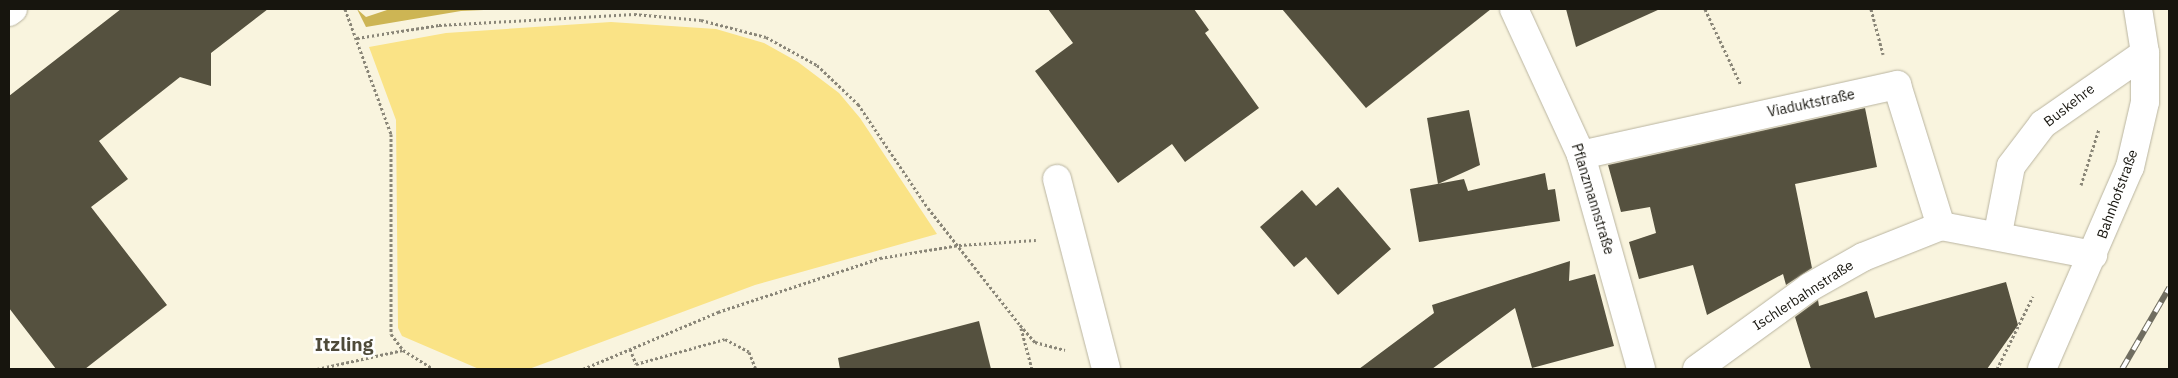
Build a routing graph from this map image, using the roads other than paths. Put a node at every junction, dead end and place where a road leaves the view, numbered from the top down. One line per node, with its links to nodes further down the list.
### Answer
1 (13, 9): 4 (street)
2 (1514, 9): 6 (street, Pflanzmannstraße)
3 (2138, 9): 5 (street, Bahnhofstraße)
4 (9, 12)
5 (2146, 52): 9 (street, Buskehre); 10 (street, Bahnhofstraße)
6 (1581, 155): 8 (street, Viaduktstraße); 12 (street, Pflanzmannstraße)
7 (1058, 179): 11 (street)
8 (1942, 226): 9 (street, Ischlerbahnstraße); 13 (street, Ischlerbahnstraße)
9 (1998, 233): 10 (street, Ischlerbahnstraße)
10 (2093, 255): 14 (street, Bahnhofstraße)
11 (1104, 360)
12 (1641, 369)
13 (1697, 369)
14 (2042, 369)

